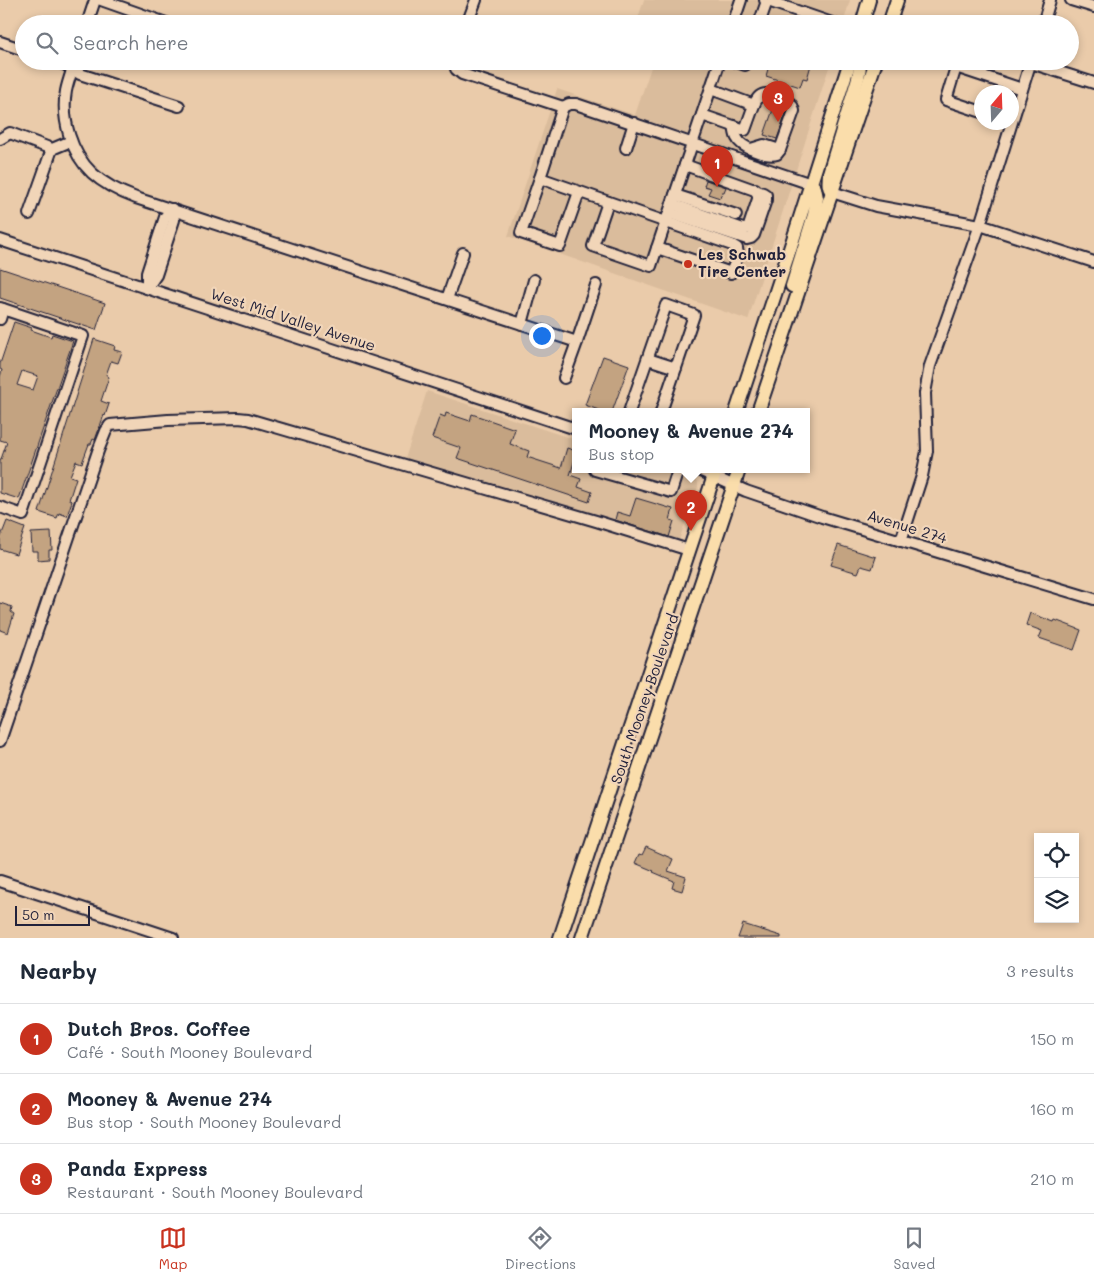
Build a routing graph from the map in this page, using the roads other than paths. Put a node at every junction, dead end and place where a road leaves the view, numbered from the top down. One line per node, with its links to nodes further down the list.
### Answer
1 (95, 0): 11 (street)
2 (101, 0): 12 (street)
3 (476, 0): 13 (street)
4 (741, 0): 14 (street)
5 (766, 0): 15 (street); 16 (street)
6 (869, 0): 17 (main road)
7 (897, 0): 18 (main road)
8 (1050, 0): 19 (street)
9 (1071, 0): 10 (street)
10 (1094, 7)
11 (90, 15)
12 (144, 15)
13 (470, 15)
14 (736, 15)
15 (762, 15)
16 (809, 15)
17 (865, 15)
18 (892, 15)
19 (1046, 15)
20 (0, 42): 21 (street)
21 (15, 47)
22 (73, 70): 50 (street)
23 (77, 70): 40 (street)
24 (457, 70): 41 (street)
25 (717, 70): 36 (street)
26 (847, 70): 56 (main road)
27 (859, 70): 58 (main road)
28 (873, 70): 58 (main road)
29 (955, 70): 42 (street)
30 (965, 70): 34 (street)
31 (1028, 70): 37 (street)
32 (1055, 70): 33 (street)
33 (1094, 83)
34 (1010, 85)
35 (1019, 88): 37 (street)
36 (711, 89): 39 (street); 43 (street)
37 (1022, 89): 38 (street)
38 (1019, 99)
39 (754, 105): 45 (street); 45 (street)
40 (180, 106)
41 (562, 107): 44 (street); 55 (street)
42 (974, 109)
43 (702, 115): 45 (street); 51 (street)
44 (634, 123): 51 (street); 52 (street)
45 (734, 126)
46 (0, 129): 48 (street)
47 (1010, 130): 64 (street)
48 (10, 133): 49 (street); 53 (street)
49 (0, 139)
50 (71, 141): 53 (street); 60 (street)
51 (692, 143): 54 (street); 56 (street)
52 (626, 148)
53 (52, 149): 62 (street)
54 (685, 165): 61 (street); 61 (street)
55 (540, 178): 57 (street); 57 (street)
56 (811, 184): 75 (main road); 82 (main road)
57 (579, 192): 59 (street)
58 (832, 192): 64 (street); 75 (main road)
59 (608, 202): 61 (street); 66 (street)
60 (172, 209): 71 (street); 72 (street)
61 (670, 209): 63 (street); 66 (street); 66 (street)
62 (29, 214)
63 (736, 215)
64 (980, 225): 68 (street); 91 (street)
65 (0, 240): 71 (street, West Mid Valley Avenue)
66 (658, 248)
67 (463, 252): 72 (street)
68 (1094, 262)
69 (534, 280): 74 (street)
70 (596, 285): 76 (street)
71 (147, 288): 84 (street, West Mid Valley Avenue)
72 (447, 299): 74 (street)
73 (1, 312): 90 (street)
74 (522, 324): 76 (street)
75 (785, 332): 83 (main road)
76 (576, 342): 79 (street)
77 (648, 359): 78 (street); 78 (street); 80 (street)
78 (676, 368): 81 (street)
79 (564, 378)
80 (630, 408)
81 (662, 408)
82 (737, 408)
83 (759, 408)
84 (572, 428)
85 (677, 473): 88 (street)
86 (715, 473): 89 (street, Avenue 274); 92 (main road, South Mooney Boulevard)
87 (738, 473): 89 (main road, South Mooney Boulevard)
88 (621, 474)
89 (734, 486): 91 (street, Avenue 274); 98 (main road, South Mooney Boulevard)
90 (0, 508)
91 (901, 540): 93 (street, Avenue 274)
92 (689, 550): 94 (street); 97 (main road, South Mooney Boulevard)
93 (1093, 597)
94 (0, 742)
95 (0, 881): 96 (street)
96 (173, 938)
97 (560, 938)
98 (582, 938)

